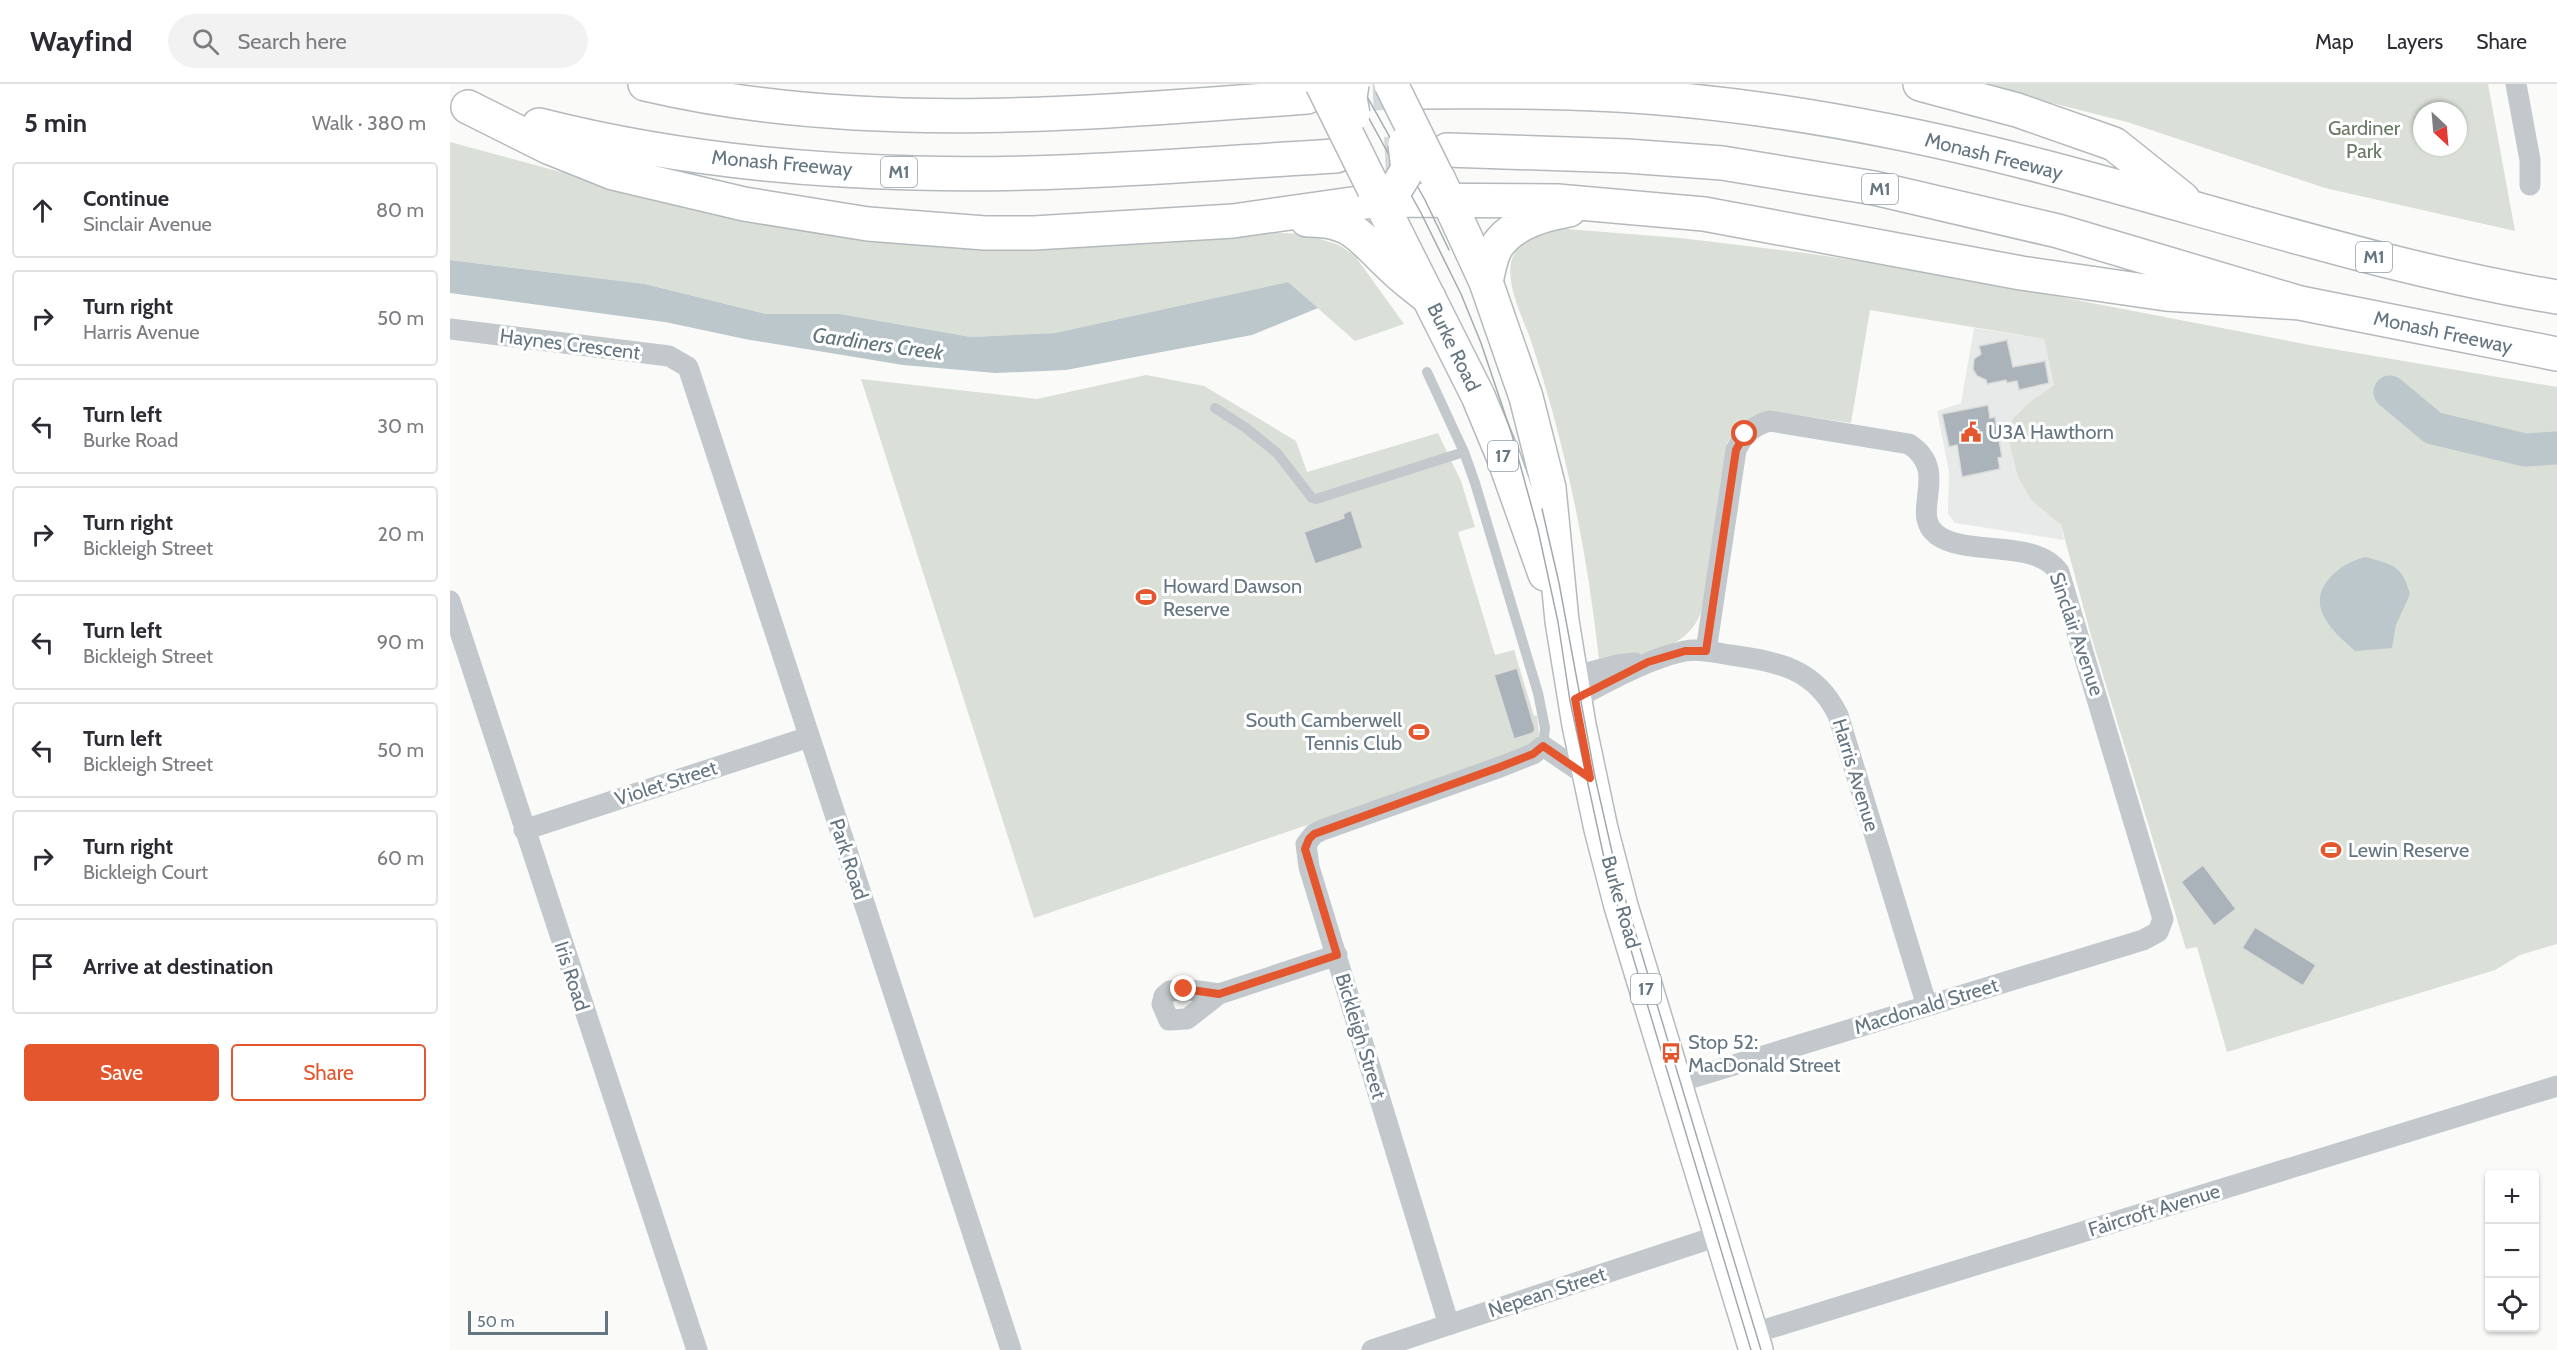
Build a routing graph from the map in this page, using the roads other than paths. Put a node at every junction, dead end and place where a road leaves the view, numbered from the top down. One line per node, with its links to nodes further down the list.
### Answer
1 (645, 84): 5 (main road)
2 (1352, 84): 9 (main road, bridge)
3 (1920, 84): 14 (main road)
4 (2516, 84): 10 (street)
5 (1314, 91): 9 (main road, Burke Road / 17, bridge)
6 (1404, 95): 11 (main road, bridge); 12 (main road, Burke Road / 17, bridge); 14 (main road, Monash Freeway / M1)
7 (459, 104): 9 (main road, Monash Freeway / M1); 15 (main road)
8 (1447, 150): 19 (main road, Monash Freeway / M1)
9 (1345, 152): 11 (main road, Burke Road / 17, bridge)
10 (2530, 185)
11 (1384, 192): 12 (main road); 15 (main road); 18 (main road, Burke Road / 17)
12 (1446, 194): 13 (main road); 16 (main road, Burke Road / 17)
13 (1600, 204): 16 (main road); 19 (main road)
14 (2194, 208): 17 (main road, Monash Freeway / M1)
15 (1233, 221): 18 (main road)
16 (1486, 282): 27 (main road, Burke Road / 17)
17 (2557, 297)
18 (1429, 298): 27 (main road, Burke Road / 17)
19 (2300, 303): 21 (main road, Monash Freeway / M1)
20 (450, 328): 22 (street, Haynes Crescent)
21 (2557, 354)
22 (688, 367): 30 (street, Park Road)
23 (1427, 372): 25 (lane)
24 (1215, 408): 25 (lane)
25 (1464, 452): 31 (lane)
26 (450, 601): 33 (street, Iris Road)
27 (1562, 621): 29 (main road, Burke Road / 17)
28 (1706, 651): 29 (street, Harris Avenue); 34 (street, Sinclair Avenue); 37 (street, Harris Avenue)
29 (1573, 688): 32 (main road, Burke Road / 17)
30 (809, 737): 33 (street, Violet Street); 44 (street, Park Road)
31 (1543, 746): 32 (street); 35 (street, Bickleigh Street)
32 (1590, 778): 38 (main road, Burke Road / 17)
33 (524, 830): 43 (street, Iris Road)
34 (2163, 914): 37 (street, Macdonald Street)
35 (1337, 955): 36 (street); 41 (street, Bickleigh Street)
36 (1219, 994)
37 (1927, 1006): 38 (street, Macdonald Street)
38 (1675, 1083): 40 (main road, Burke Road / 17)
39 (2557, 1086): 42 (street, Faircroft Avenue)
40 (1721, 1235): 41 (street, Nepean Street); 42 (main road, Burke Road / 17)
41 (1449, 1325): 45 (street, Nepean Street)
42 (1754, 1342)
43 (697, 1350)
44 (1011, 1350)
45 (1372, 1350)

